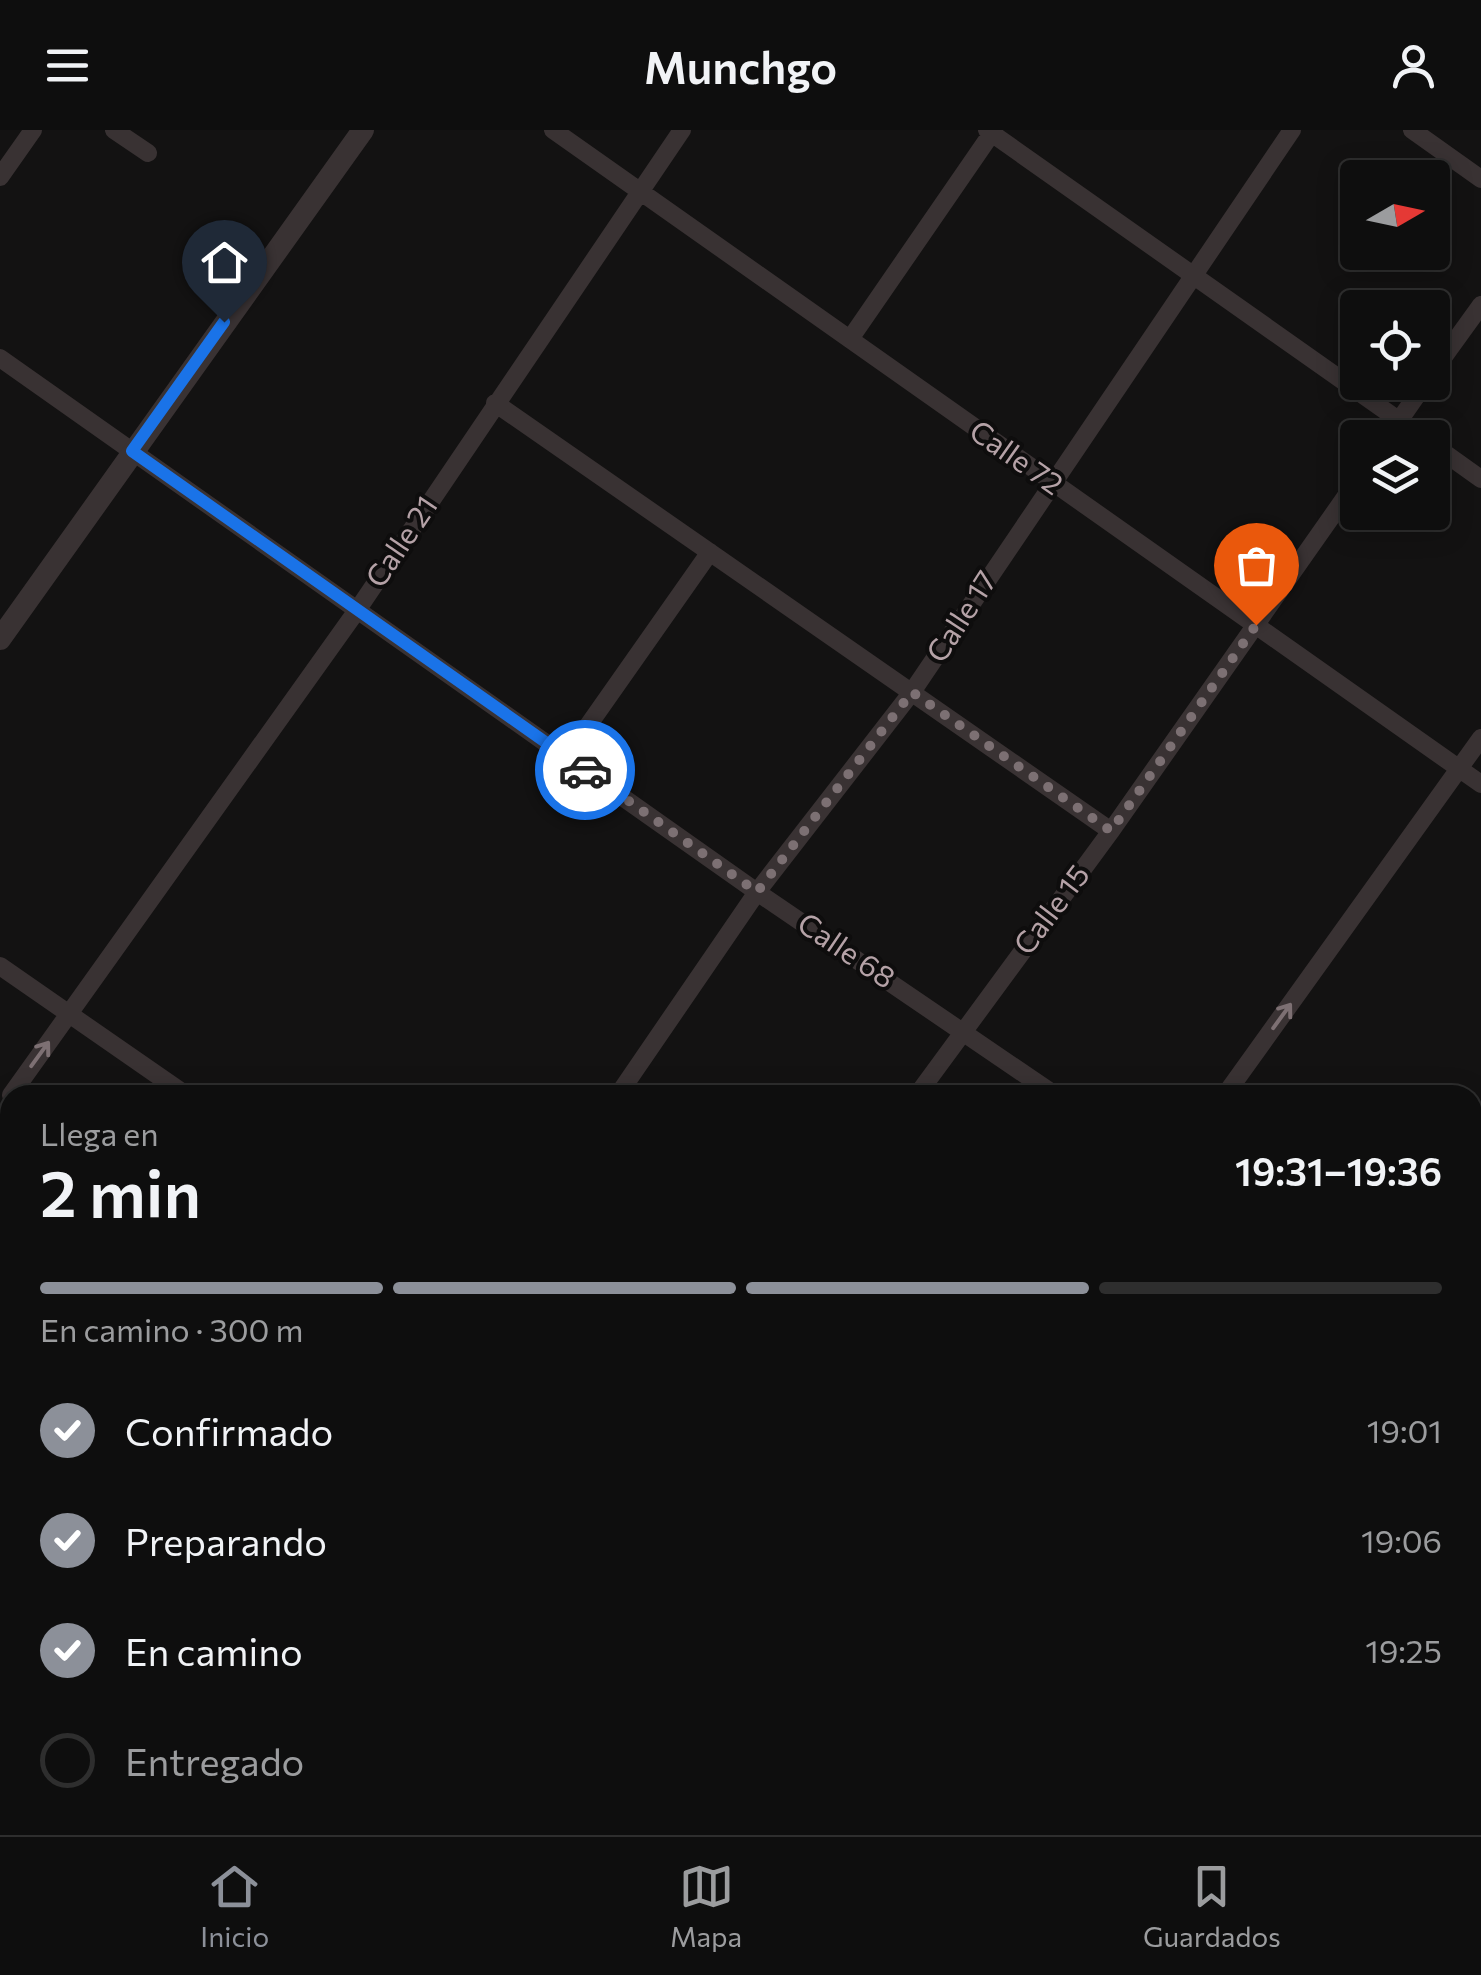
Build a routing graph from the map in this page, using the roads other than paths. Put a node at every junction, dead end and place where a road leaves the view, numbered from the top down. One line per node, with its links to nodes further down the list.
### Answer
1 (33, 130): 10 (street)
2 (114, 130): 9 (street)
3 (363, 130): 21 (street)
4 (552, 130): 12 (street, Calle 72)
5 (682, 130): 12 (street, Calle 21)
6 (1292, 130): 13 (street, Calle 17)
7 (1412, 130): 11 (street)
8 (991, 131): 13 (street); 15 (street)
9 (148, 153)
10 (0, 177)
11 (1481, 178)
12 (638, 190): 15 (street, Calle 72); 19 (street, Calle 21)
13 (1193, 274): 20 (street); 24 (street, Calle 17)
14 (1481, 305): 16 (street)
15 (850, 339): 24 (street, Calle 72)
16 (1450, 348)
17 (0, 358): 21 (street, Calle 68)
18 (1413, 400): 20 (street)
19 (494, 402): 26 (street); 27 (street, Calle 21)
20 (1400, 419)
21 (132, 451): 27 (street, Calle 68); 29 (street)
22 (1450, 457): 23 (street)
23 (1481, 479)
24 (1050, 482): 28 (street, Calle 72); 30 (street, Calle 17)
25 (1340, 505): 28 (street, Calle 15)
26 (710, 552): 30 (street); 32 (street)
27 (358, 609): 32 (street, Calle 68); 38 (street, Calle 21)
28 (1256, 625): 33 (street, Calle 72); 35 (street, Calle 15)
29 (0, 640)
30 (912, 692): 35 (street); 36 (street, Calle 17)
31 (1481, 738): 33 (street)
32 (566, 756): 36 (street, Calle 68)
33 (1460, 768): 34 (street, Calle 72); 45 (street, one-way to 33)
34 (1481, 784)
35 (1111, 831): 39 (street, Calle 15)
36 (757, 892): 39 (street, Calle 68); 42 (street, Calle 17)
37 (0, 966): 38 (street)
38 (69, 1014): 40 (street, Calle 21, one-way to 38); 41 (street)
39 (962, 1029): 43 (street, Calle 15); 44 (street, Calle 68)
40 (18, 1085)
41 (172, 1085)
42 (627, 1085)
43 (924, 1085)
44 (1040, 1085)
45 (1232, 1085)

